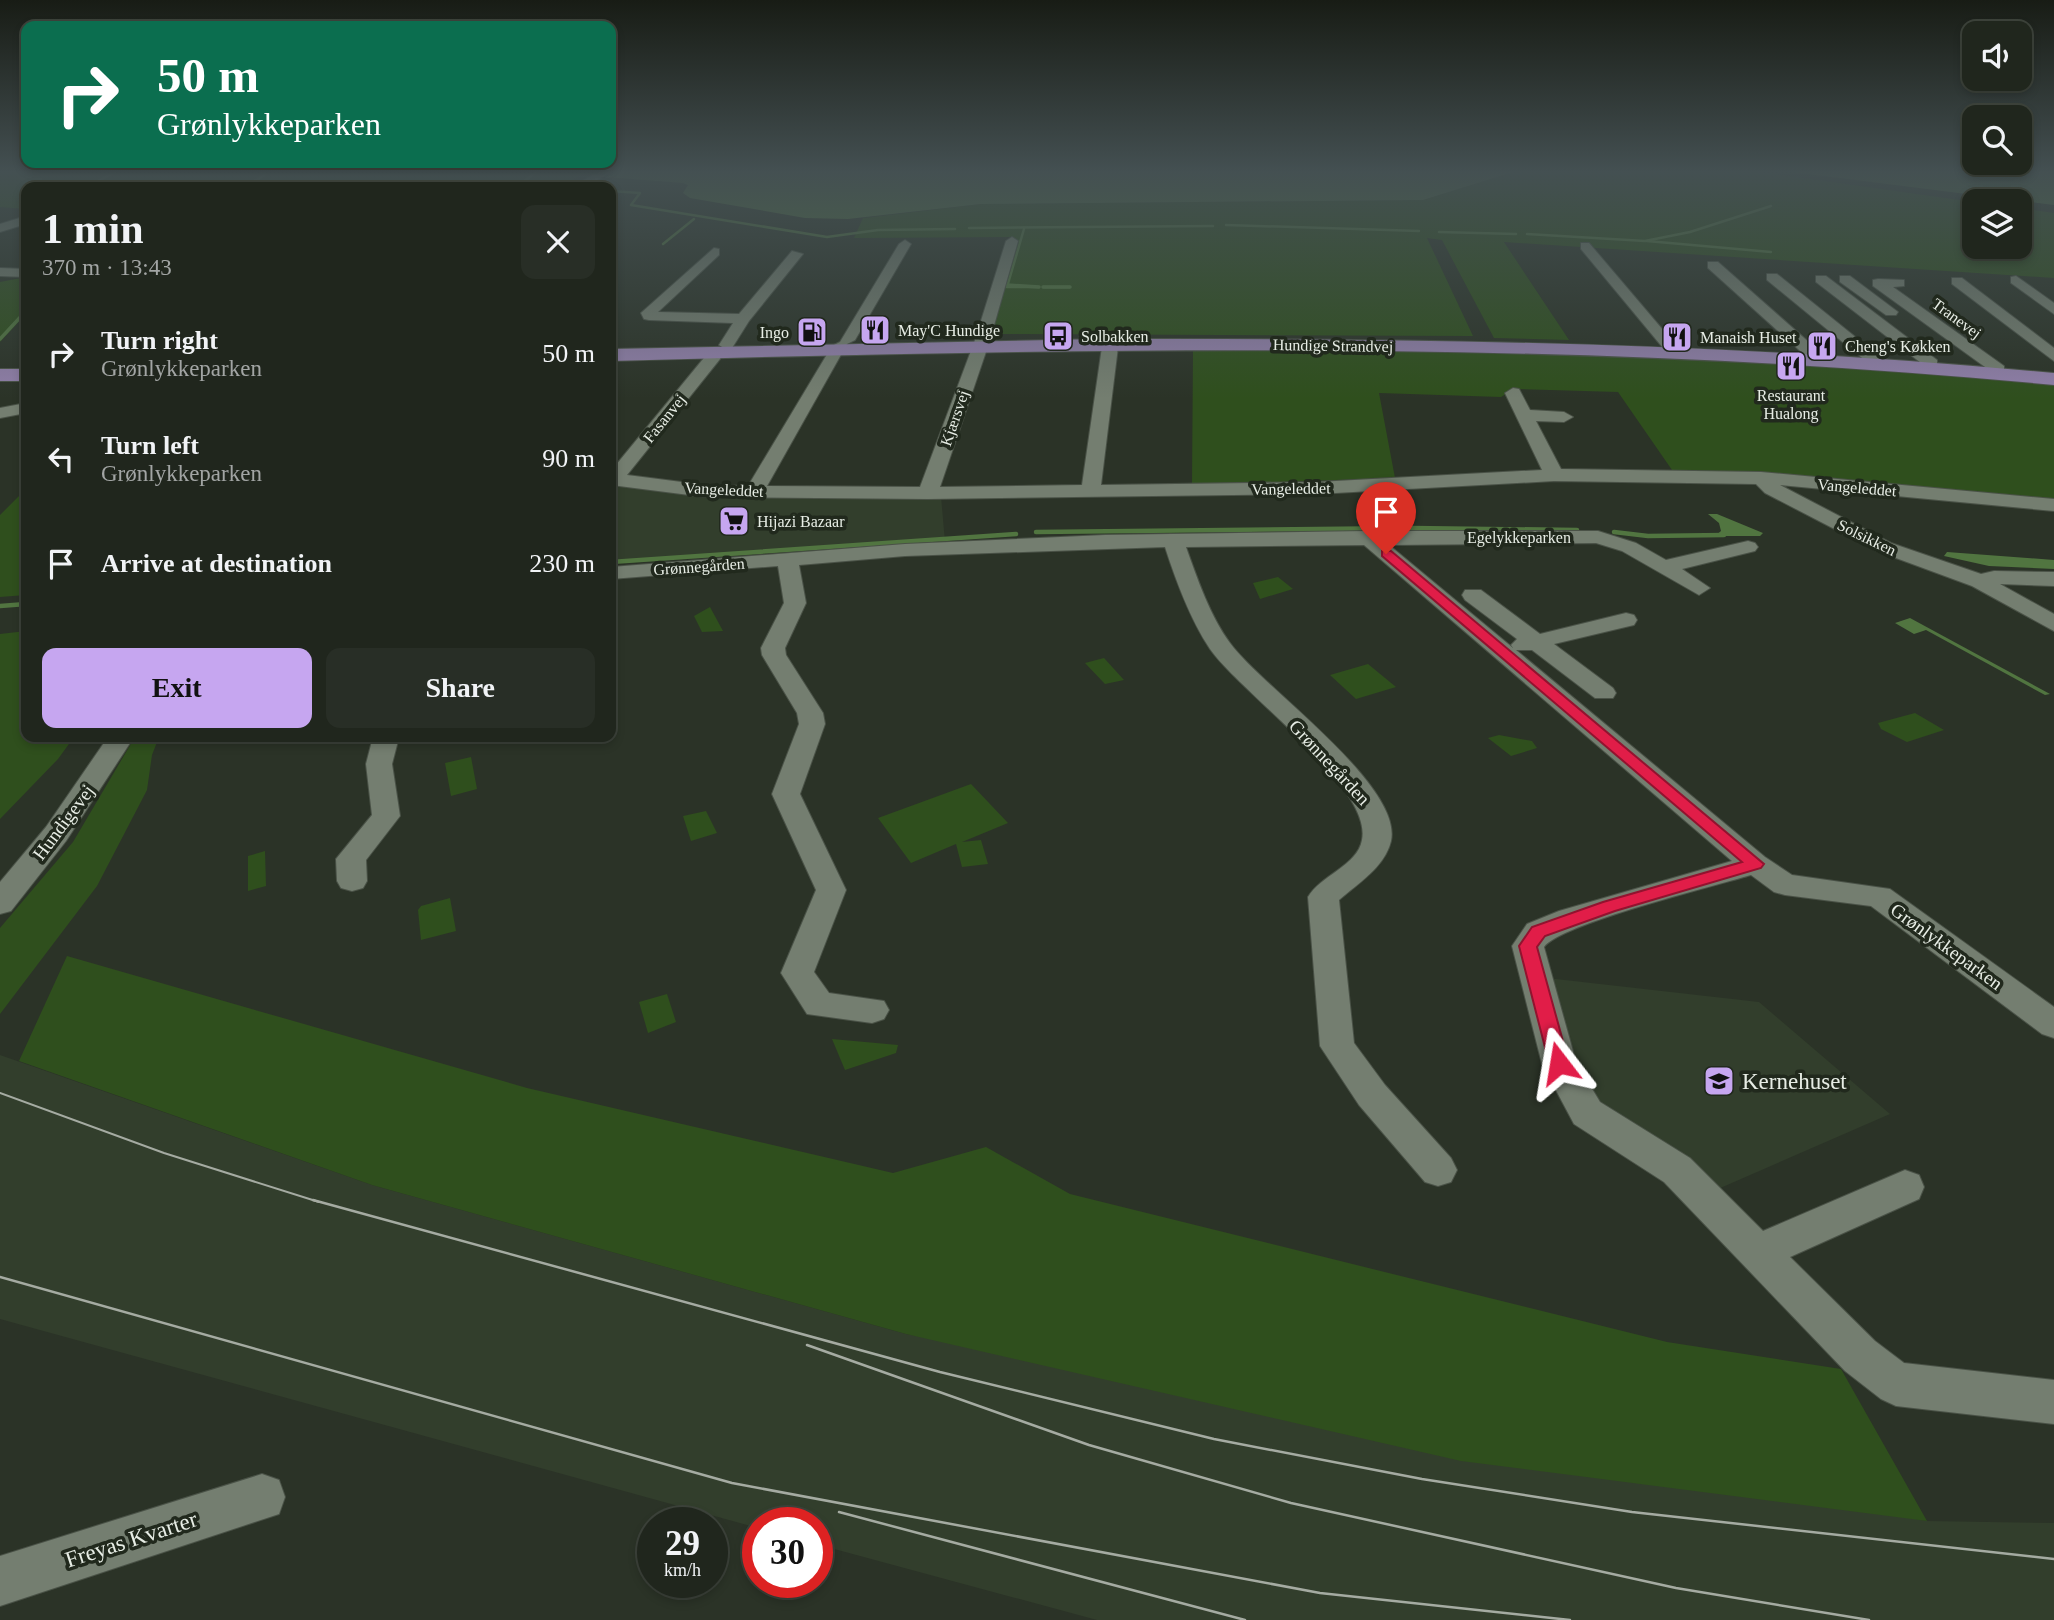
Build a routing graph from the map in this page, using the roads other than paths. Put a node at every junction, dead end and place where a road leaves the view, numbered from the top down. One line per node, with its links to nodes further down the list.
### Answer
1 (903, 248): 19 (street)
2 (1010, 248): 18 (street, Kjærsvej)
3 (1586, 248): 20 (street)
4 (714, 252): 16 (street)
5 (797, 254): 16 (street, Fasanvej)
6 (1713, 265): 25 (street)
7 (0, 272): 8 (street)
8 (21, 273)
9 (1772, 277): 27 (street)
10 (1821, 279): 28 (street)
11 (1845, 279): 17 (street)
12 (2016, 280): 15 (street)
13 (1957, 281): 26 (street)
14 (1899, 284): 29 (street, Tranevej)
15 (2054, 310)
16 (743, 319): 22 (street, Fasanvej)
17 (1907, 324)
18 (981, 340): 19 (main road, Hundige Strandvej); 20 (main road, Hundige Strandvej); 32 (main road, Hundige Strandvej); 44 (street, Kjærsvej)
19 (844, 343): 22 (main road, Hundige Strandvej); 23 (main road, Hundige Strandvej); 43 (street)
20 (1669, 346): 25 (main road, Hundige Strandvej)
21 (1110, 347): 42 (street)
22 (721, 351): 24 (main road, Hundige Strandvej); 38 (street, Fasanvej)
23 (616, 354)
24 (616, 354)
25 (1814, 355): 27 (main road, Hundige Strandvej)
26 (2054, 356)
27 (1873, 359): 28 (main road, Hundige Strandvej)
28 (1947, 361): 29 (main road, Hundige Strandvej)
29 (1998, 369): 32 (main road, Hundige Strandvej)
30 (0, 373): 31 (main road)
31 (21, 373)
32 (2054, 377)
33 (1513, 393): 36 (street)
34 (21, 409): 35 (street)
35 (0, 413)
36 (1523, 415): 37 (street); 39 (street)
37 (1564, 417)
38 (616, 475)
39 (1554, 475): 40 (street, Vangeleddet); 42 (street, Vangeleddet)
40 (1761, 478): 45 (street, Vangeleddet); 53 (street, Solsikken)
41 (616, 479): 43 (street, Vangeleddet)
42 (1091, 490): 44 (street, Vangeleddet)
43 (754, 491): 44 (street, Vangeleddet)
44 (928, 493)
45 (2054, 505)
46 (1367, 537): 47 (street, Grønnegården); 50 (street, Egelykkeparken); 59 (street, Grønlykkeparken)
47 (1173, 540): 49 (street, Grønnegården); 68 (street, Grønnegården)
48 (1748, 547): 50 (street)
49 (787, 559): 51 (street, Grønnegården); 66 (street)
50 (1664, 567): 54 (street, Egelykkeparken)
51 (616, 573)
52 (2054, 579): 53 (street)
53 (1980, 581): 57 (street)
54 (1699, 588)
55 (1473, 595): 58 (street)
56 (1626, 620): 58 (street)
57 (2054, 624)
58 (1536, 642): 59 (street); 60 (street)
59 (1501, 650): 63 (street, Grønlykkeparken)
60 (1604, 693)
61 (118, 742): 65 (street, Hundigevej)
62 (382, 742): 64 (street)
63 (1755, 864): 67 (street, Grønlykkeparken); 70 (street)
64 (352, 880)
65 (0, 903)
66 (872, 1010)
67 (2054, 1025)
68 (1438, 1170)
69 (1905, 1187): 70 (street)
70 (1758, 1252): 71 (street)
71 (2054, 1402)
72 (262, 1497): 73 (street, Freyas Kvarter)
73 (0, 1581)

